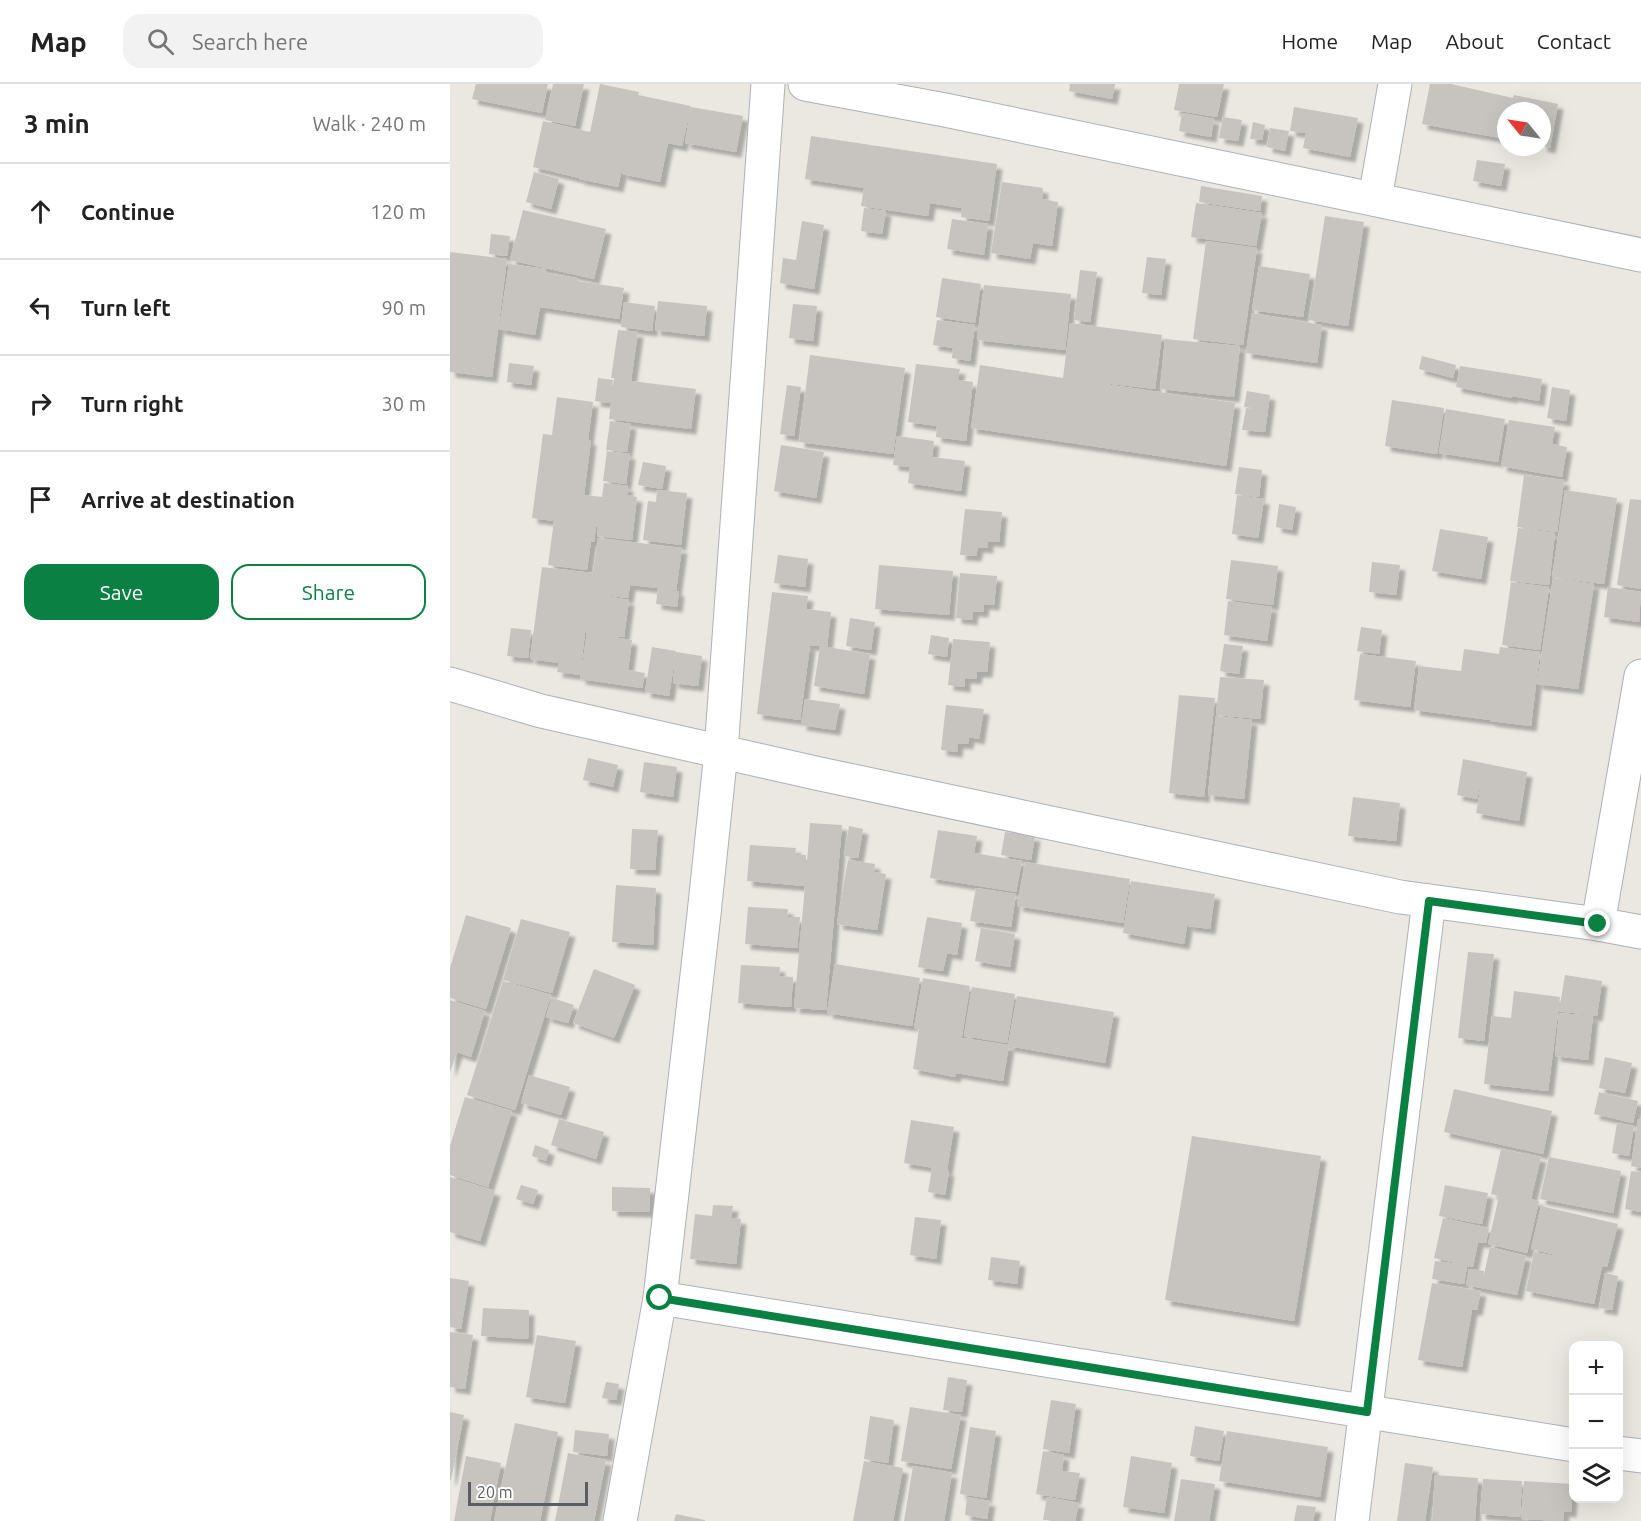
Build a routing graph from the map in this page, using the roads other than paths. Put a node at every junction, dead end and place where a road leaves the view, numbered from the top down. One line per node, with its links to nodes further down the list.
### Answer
1 (768, 84): 8 (street)
2 (805, 84): 4 (street)
3 (1395, 84): 4 (street)
4 (1375, 199): 5 (street)
5 (1641, 255)
6 (1641, 676): 10 (street)
7 (450, 684): 8 (street)
8 (721, 752): 9 (street); 12 (street)
9 (1429, 901): 10 (street); 13 (street)
10 (1598, 924): 11 (street)
11 (1641, 932)
12 (660, 1298): 13 (street); 17 (street)
13 (1367, 1412): 14 (street); 18 (street)
14 (1569, 1444)
15 (1623, 1453): 16 (street)
16 (1641, 1456)
17 (620, 1521)
18 (1352, 1521)

